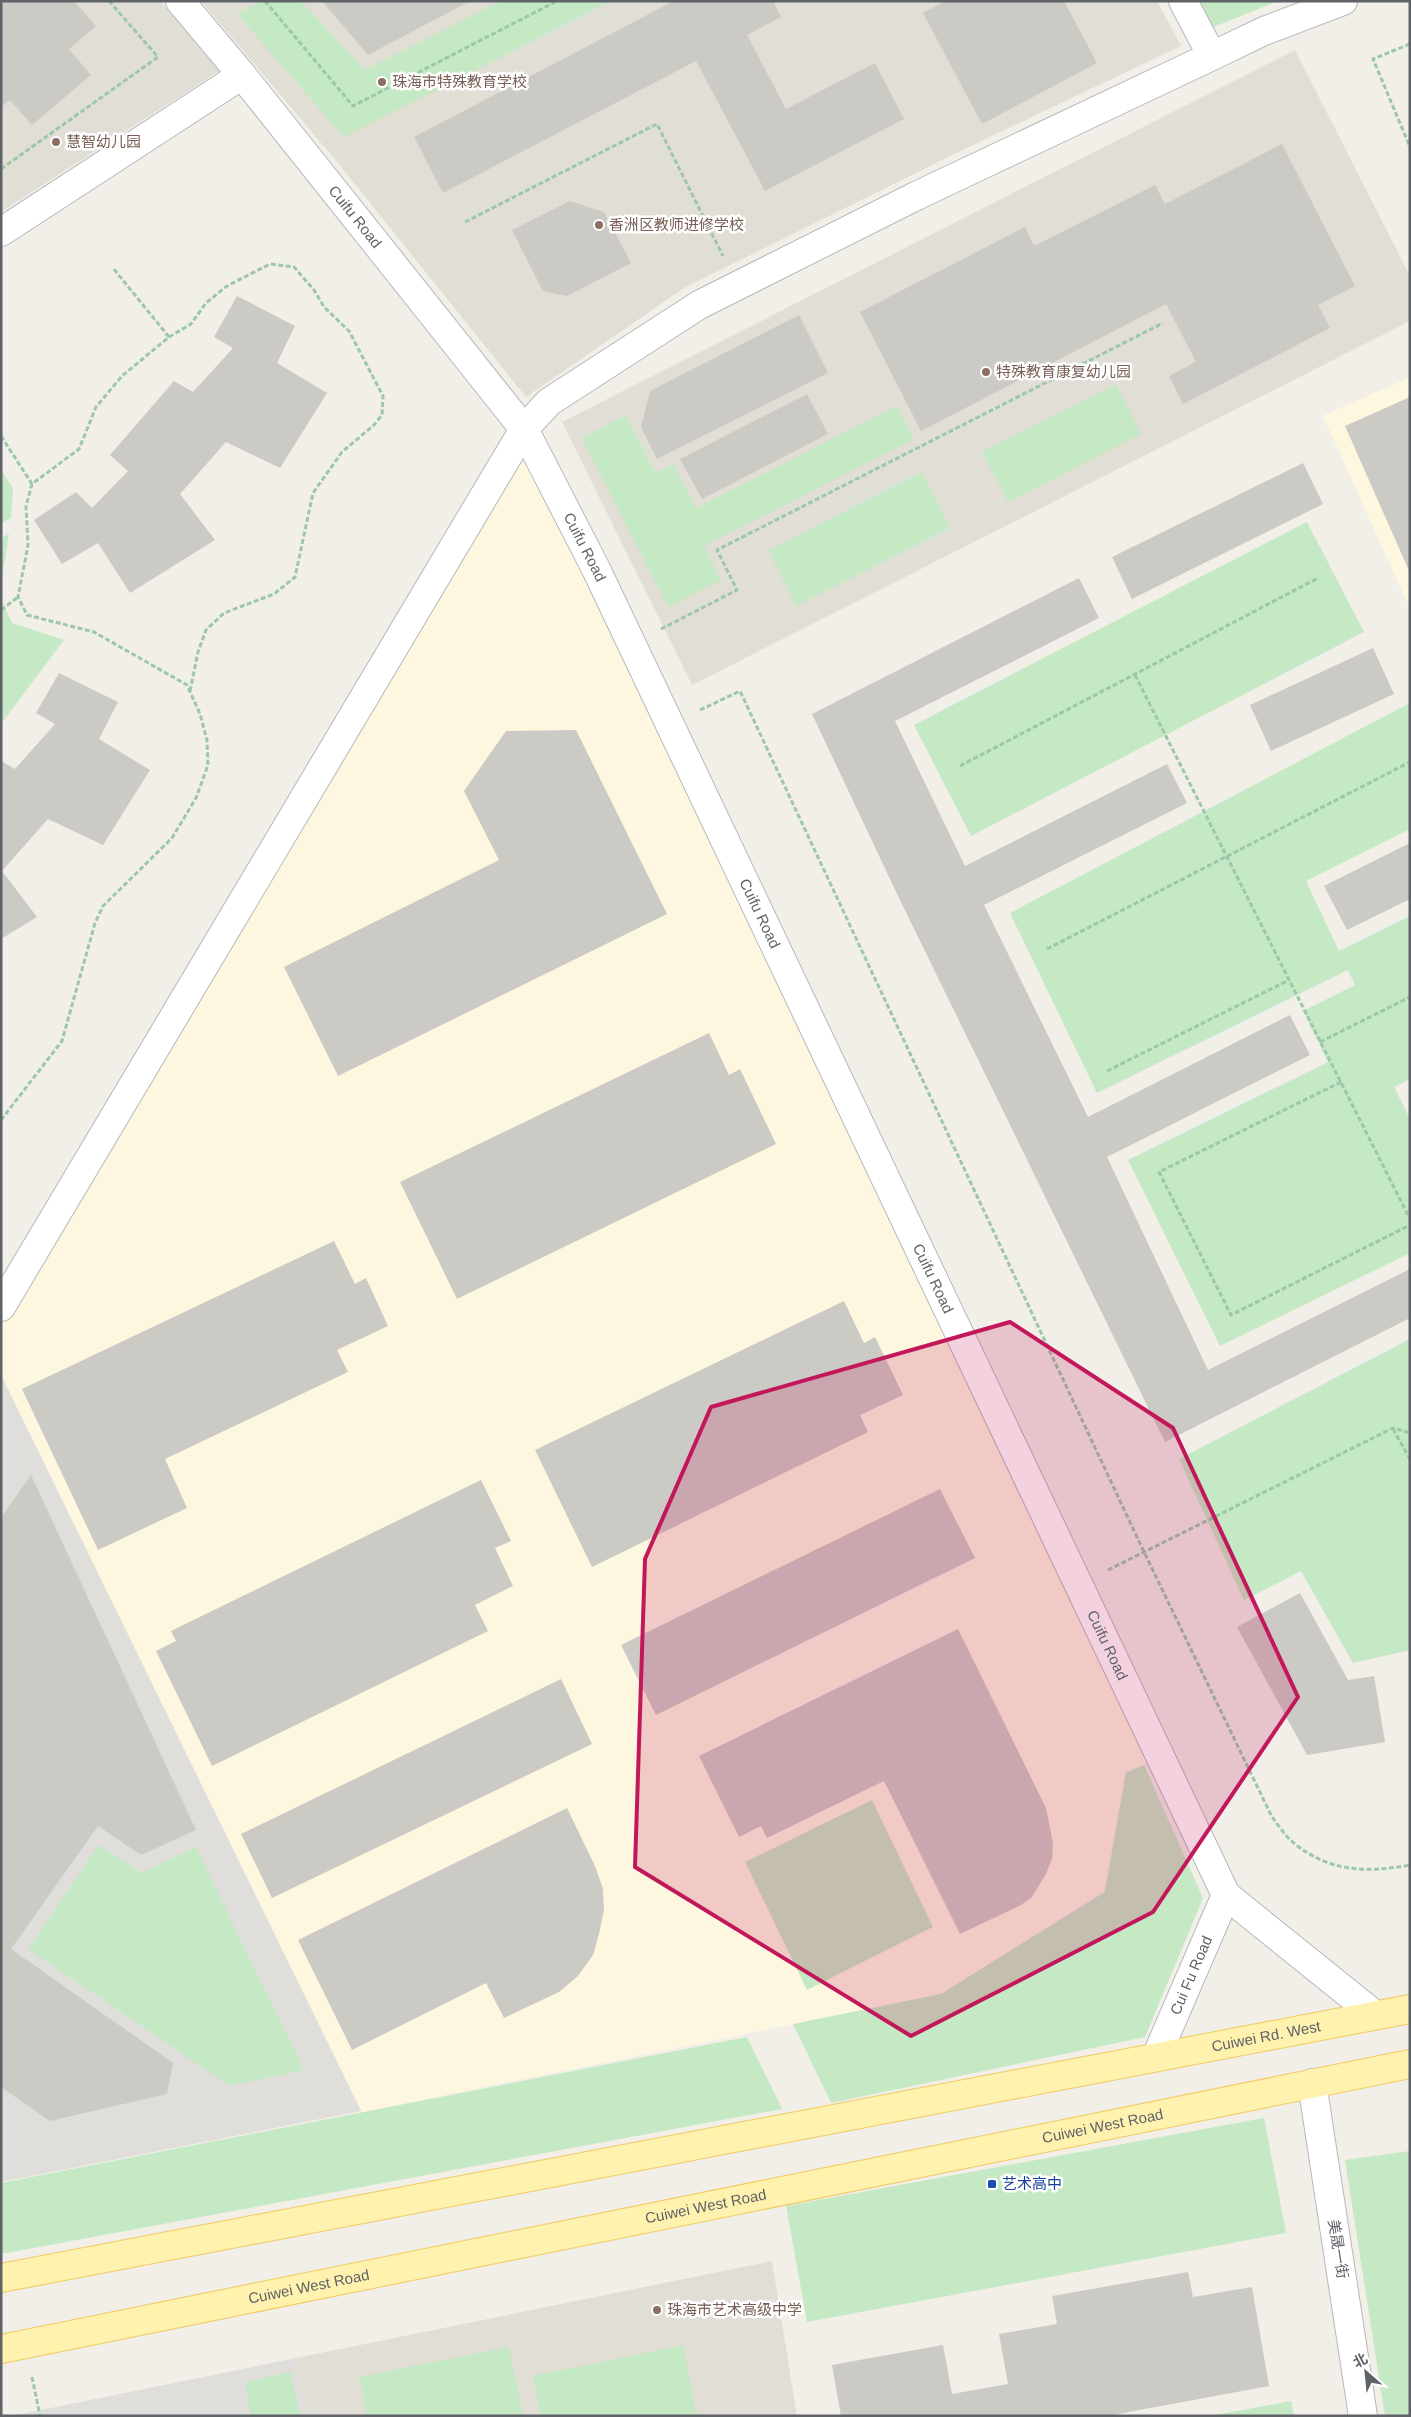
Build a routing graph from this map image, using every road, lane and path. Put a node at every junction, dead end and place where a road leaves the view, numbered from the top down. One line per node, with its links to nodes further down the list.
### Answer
1 (109, 1): 11 (path)
2 (180, 1): 9 (street, Cuifu Road)
3 (265, 1): 4 (path)
4 (556, 1)
5 (1183, 1): 8 (street)
6 (1342, 1): 8 (street)
7 (1410, 44): 10 (path)
8 (1212, 56): 15 (street)
9 (242, 75): 13 (street); 18 (street, Cuifu Road)
10 (1410, 147)
11 (1, 169)
12 (465, 222): 15 (path)
13 (1, 232)
14 (113, 268): 17 (path)
15 (738, 286): 18 (street)
16 (1163, 323): 24 (path)
17 (169, 337): 20 (path); 26 (path)
18 (524, 429): 24 (street, Cuifu Road); 40 (street)
19 (1, 436): 20 (path)
20 (32, 484): 22 (path)
21 (1318, 578): 25 (path)
22 (18, 596): 23 (path); 26 (path)
23 (1, 610)
24 (632, 644): 27 (street, Cuifu Road)
25 (1135, 675): 29 (path); 30 (path)
26 (190, 691): 37 (path)
27 (670, 725): 44 (path); 45 (street, Cuifu Road)
28 (1410, 762): 30 (path)
29 (960, 766)
30 (1226, 855): 31 (path); 32 (path)
31 (1047, 948)
32 (1288, 980): 34 (path); 35 (path)
33 (1410, 997): 34 (path)
34 (1320, 1042): 36 (path)
35 (1107, 1071)
36 (1340, 1082): 38 (path); 39 (path)
37 (1, 1120)
38 (1410, 1219)
39 (1410, 1224)
40 (1, 1307)
41 (1393, 1428): 42 (path); 43 (path); 44 (path)
42 (1410, 1433)
43 (1410, 1459)
44 (1144, 1552): 45 (path); 46 (path)
45 (1078, 1584): 47 (street, Cuifu Road)
46 (1410, 1865)
47 (1226, 1895): 49 (street); 50 (street, Cui Fu Road)
48 (1410, 2009): 49 (main road)
49 (1375, 2015): 50 (main road, Cuiwei Rd. West)
50 (1156, 2057): 53 (main road)
51 (1410, 2064): 52 (main road, Cuiwei West Road)
52 (1312, 2083): 54 (main road, Cuiwei West Road); 55 (street, 美晟一街)
53 (1, 2278)
54 (1, 2349)
55 (1363, 2416)

